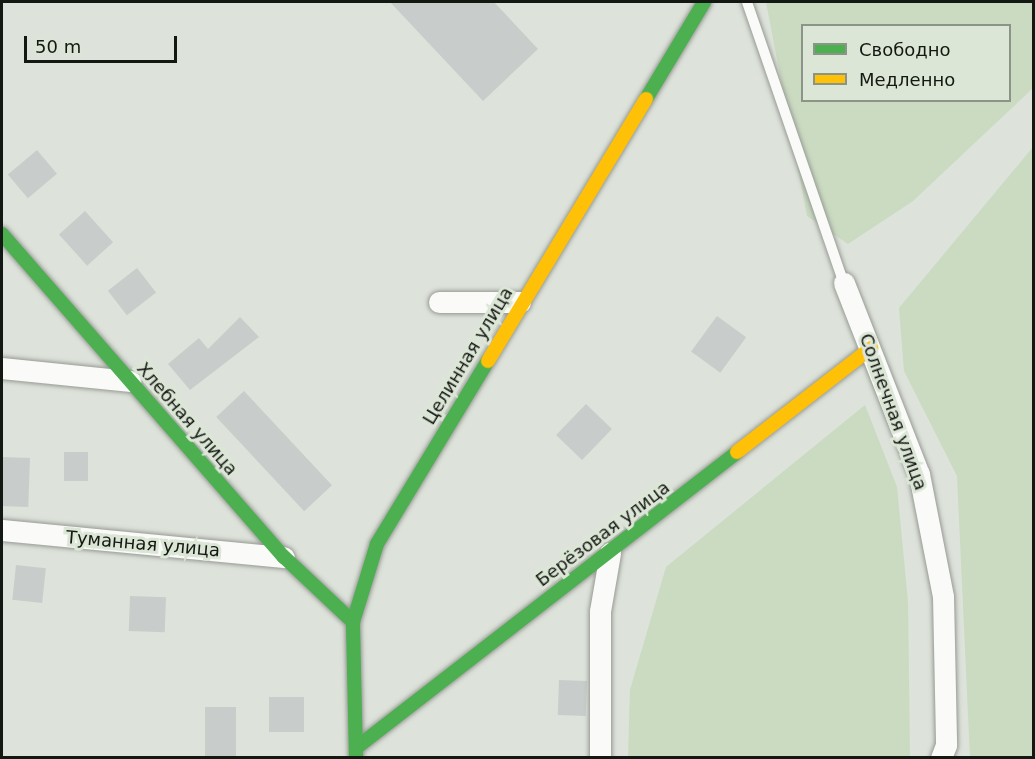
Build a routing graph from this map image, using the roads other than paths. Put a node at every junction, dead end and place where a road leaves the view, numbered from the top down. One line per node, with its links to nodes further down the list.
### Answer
1 (704, 2): 5 (street, Целинная улица)
2 (747, 2): 4 (lane)
3 (2, 234): 9 (street, Хлебная улица)
4 (844, 283): 7 (street, Солнечная улица)
5 (520, 302): 6 (street); 13 (street, Целинная улица)
6 (439, 303)
7 (871, 348): 11 (street, Берёзовая улица); 15 (street, Солнечная улица)
8 (2, 368): 9 (street)
9 (130, 381): 12 (street, Хлебная улица)
10 (2, 530): 12 (street, Туманная улица)
11 (610, 553): 14 (street, Берёзовая улица); 16 (street)
12 (284, 557): 13 (street, Хлебная улица)
13 (353, 622): 14 (street, Целинная улица)
14 (356, 753)
15 (947, 753)
16 (600, 758)

